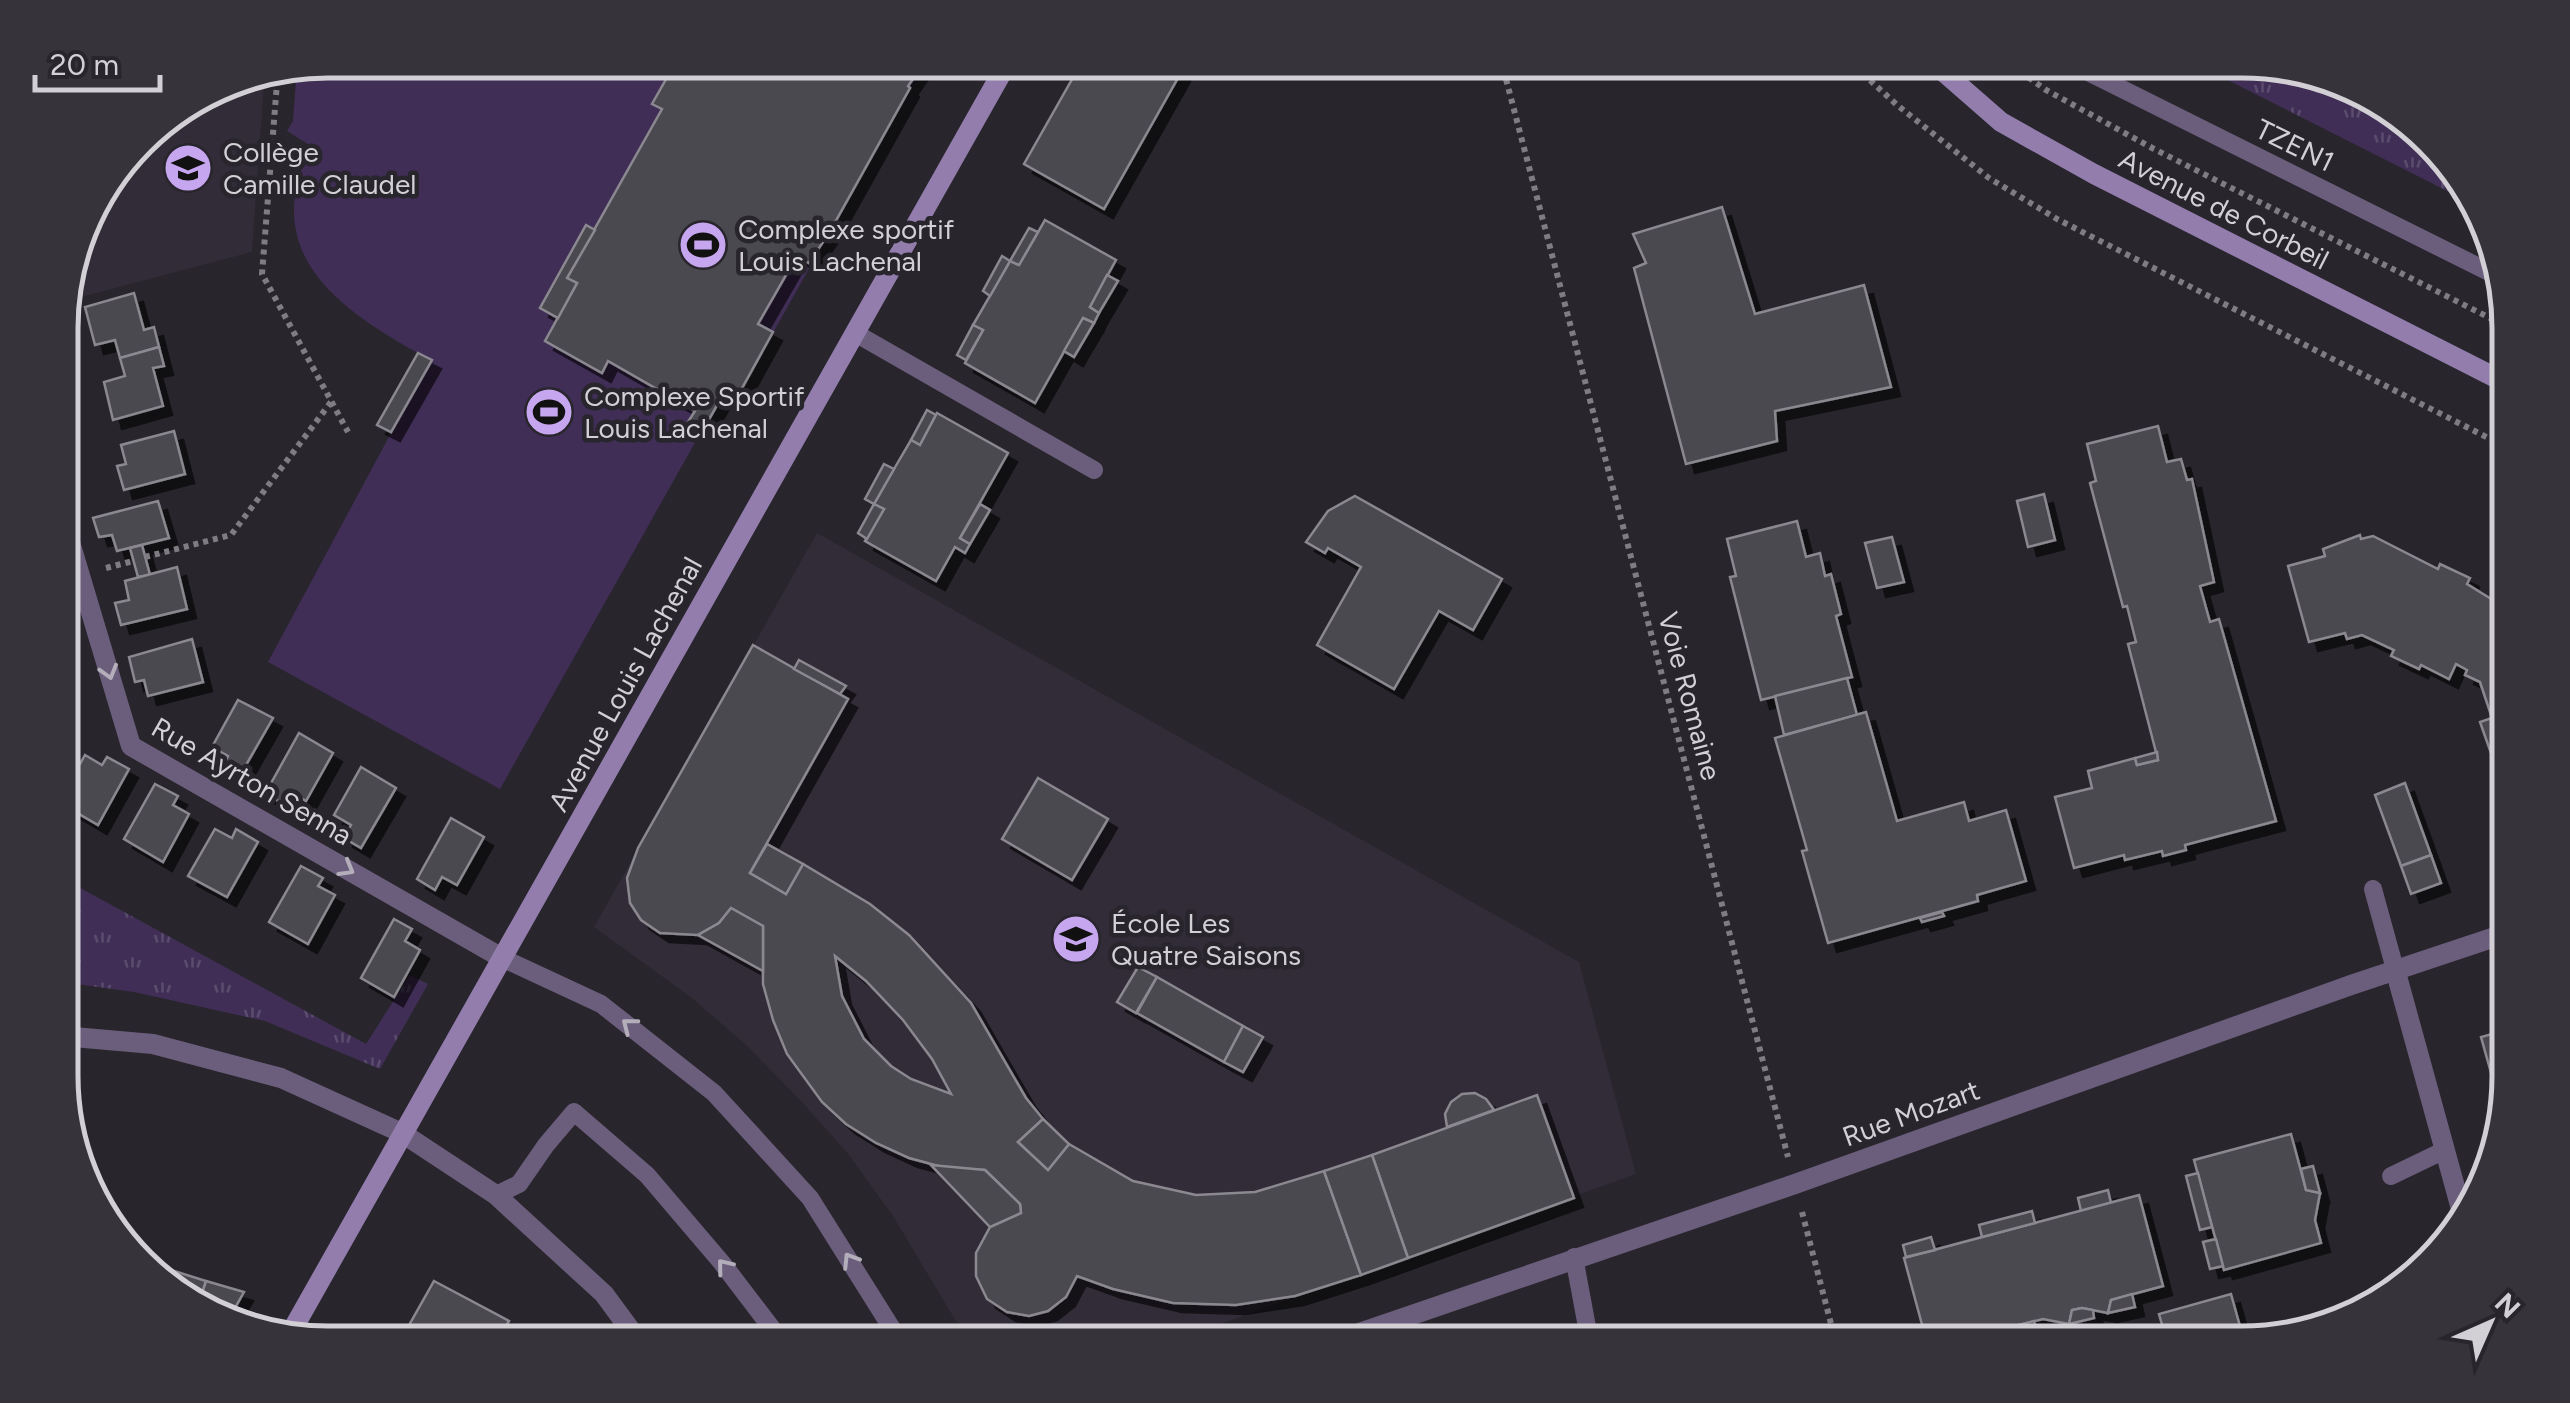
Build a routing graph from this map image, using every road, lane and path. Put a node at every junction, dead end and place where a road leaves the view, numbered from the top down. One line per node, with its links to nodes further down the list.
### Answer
1 (999, 78): 10 (street, Avenue Louis Lachenal)
2 (1505, 78): 26 (path, Voie Romaine)
3 (1868, 78): 14 (path)
4 (1951, 78): 11 (street, Avenue de Corbeil)
5 (2029, 78): 9 (path)
6 (2100, 78): 8 (lane, TZEN1)
7 (277, 82): 12 (path)
8 (2486, 270)
9 (2491, 319)
10 (855, 333): 15 (lane); 20 (street, Avenue Louis Lachenal)
11 (2492, 376)
12 (332, 402): 13 (path); 16 (path)
13 (348, 432)
14 (2492, 440)
15 (1094, 470)
16 (146, 557)
17 (78, 569): 20 (street, Rue Ayrton Senna, one-way to 20)
18 (2372, 889): 21 (lane)
19 (2492, 938): 21 (street, Rue Mozart)
20 (502, 958): 23 (street, Avenue Louis Lachenal); 36 (lane, one-way to 20)
21 (2396, 969): 24 (street); 26 (street, Rue Mozart)
22 (78, 1037): 23 (street)
23 (402, 1134): 27 (street); 30 (street, Avenue Louis Lachenal)
24 (2445, 1150): 25 (lane); 28 (street)
25 (2391, 1176)
26 (1795, 1184): 29 (street, Rue Mozart); 33 (path, Voie Romaine)
27 (496, 1195): 34 (street); 35 (lane, one-way to 27)
28 (2459, 1200)
29 (1574, 1257): 31 (street, Rue Mozart); 32 (lane)
30 (296, 1323)
31 (1380, 1325)
32 (1587, 1325)
33 (1832, 1325)
34 (627, 1326)
35 (770, 1326)
36 (890, 1326)

